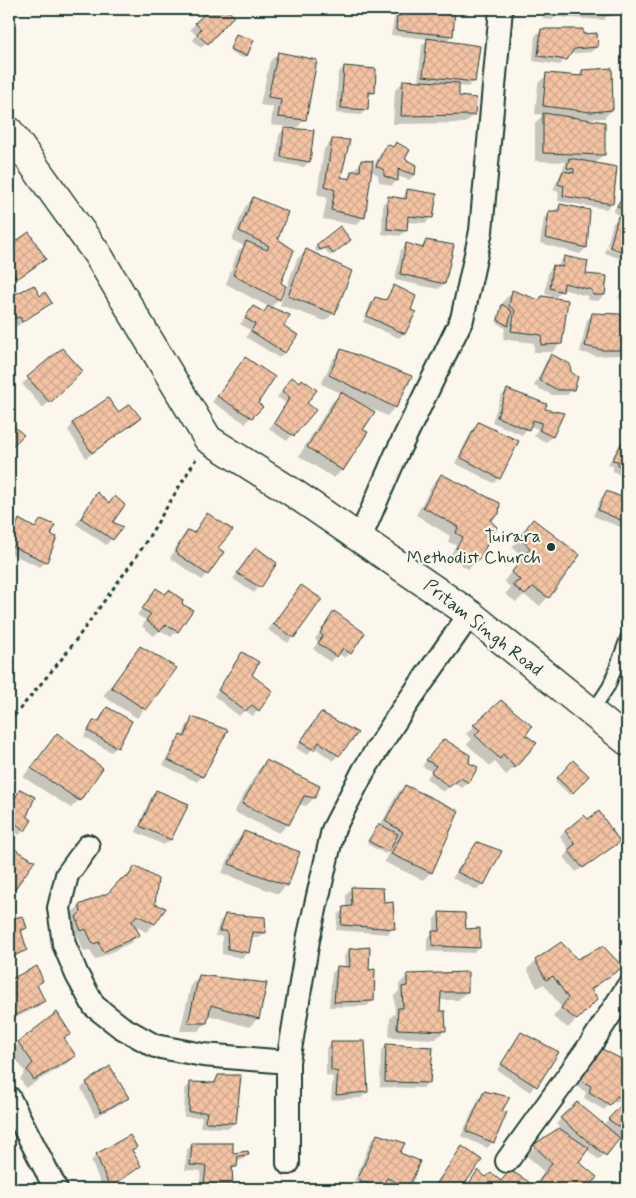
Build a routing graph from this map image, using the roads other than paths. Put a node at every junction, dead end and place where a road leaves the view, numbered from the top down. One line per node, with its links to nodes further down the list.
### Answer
1 (501, 9): 3 (street)
2 (9, 130): 3 (street, Pritam Singh Road)
3 (360, 538): 4 (street, Pritam Singh Road)
4 (470, 614): 6 (street, Pritam Singh Road); 10 (street)
5 (627, 637): 6 (lane)
6 (592, 712): 7 (street, Pritam Singh Road)
7 (627, 742)
8 (88, 846): 10 (street)
9 (627, 988): 12 (street)
10 (288, 1062): 13 (street)
11 (9, 1098): 14 (street)
12 (506, 1161)
13 (288, 1163)
14 (56, 1189)

